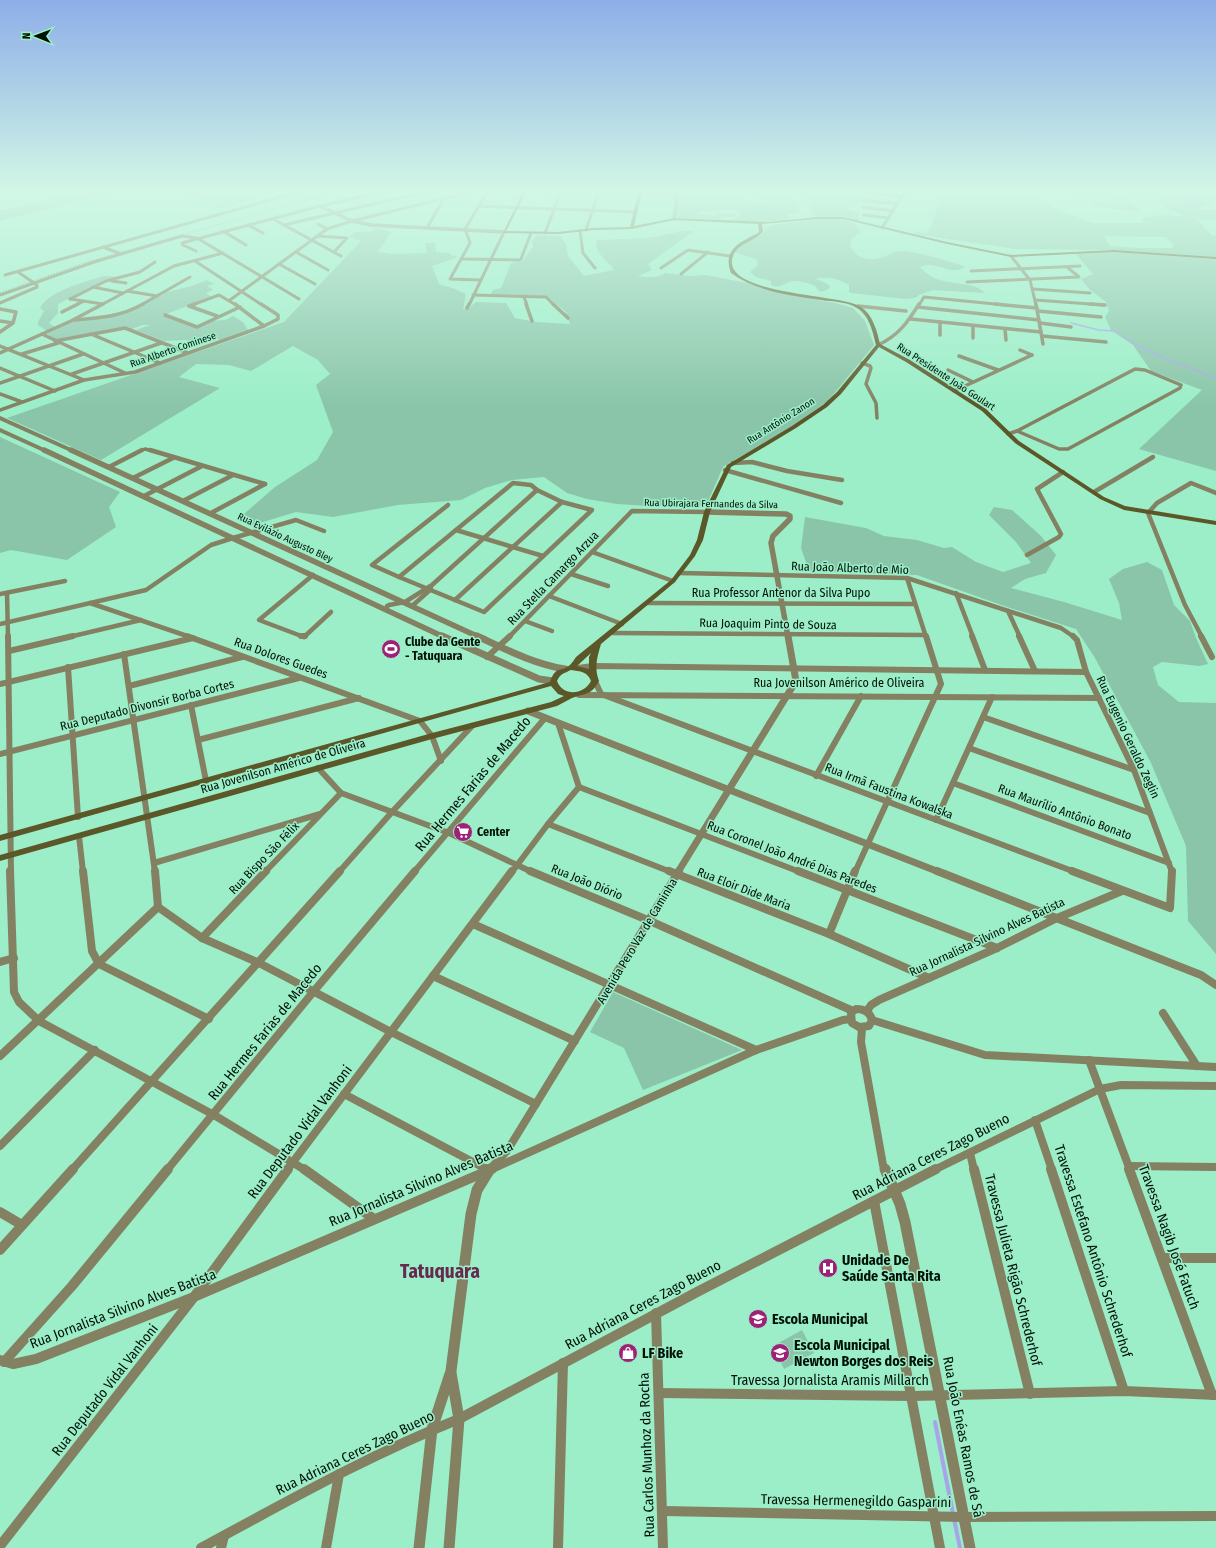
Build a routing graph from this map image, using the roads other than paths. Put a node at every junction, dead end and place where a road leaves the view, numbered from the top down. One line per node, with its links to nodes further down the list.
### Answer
1 (47, 261): 27 (street)
2 (55, 261): 25 (street)
3 (99, 261): 35 (street)
4 (194, 261): 40 (street)
5 (195, 261): 41 (street)
6 (236, 261): 29 (street)
7 (283, 261): 17 (street)
8 (312, 261): 23 (street)
9 (460, 261): 32 (street)
10 (488, 261): 32 (street)
11 (590, 261): 20 (street)
12 (670, 261): 21 (street)
13 (697, 261): 26 (street)
14 (731, 261): 54 (main road)
15 (1015, 261): 22 (street)
16 (155, 262): 31 (street)
17 (279, 264): 29 (street); 37 (street)
18 (1080, 266): 19 (street)
19 (1067, 267): 22 (street); 33 (street)
20 (595, 268)
21 (661, 268)
22 (1021, 269): 24 (street); 33 (street)
23 (328, 270)
24 (971, 271)
25 (18, 272): 27 (street); 35 (street)
26 (681, 274)
27 (5, 275): 30 (street)
28 (190, 277): 45 (street)
29 (261, 277): 41 (street); 47 (street)
30 (0, 278)
31 (108, 280): 36 (street); 38 (street)
32 (480, 280): 43 (street)
33 (1030, 280): 34 (street); 39 (street)
34 (968, 282)
35 (32, 283): 44 (street); 51 (street)
36 (126, 283)
37 (315, 284)
38 (93, 287): 40 (street); 50 (street)
39 (1033, 289): 42 (street); 49 (street)
40 (125, 292): 45 (street); 52 (street)
41 (242, 292): 48 (street); 73 (street, Rua Alberto Cominese)
42 (1090, 293)
43 (473, 294): 46 (street); 56 (street)
44 (0, 295)
45 (157, 296): 69 (street)
46 (524, 297): 65 (street); 67 (street)
47 (299, 299)
48 (230, 300): 55 (street); 63 (street)
49 (1036, 300): 53 (street); 59 (street)
50 (84, 301): 52 (street); 61 (street)
51 (0, 303)
52 (103, 304): 69 (street)
53 (1105, 305)
54 (858, 306): 60 (street); 88 (main road)
55 (240, 307): 63 (street); 73 (street)
56 (467, 308)
57 (917, 308): 59 (street); 66 (street); 70 (street)
58 (0, 309): 72 (street)
59 (1037, 309): 64 (street); 70 (street)
60 (906, 311)
61 (62, 312)
62 (165, 315): 63 (street)
63 (217, 316)
64 (1101, 317)
65 (568, 318)
66 (911, 319): 71 (street); 88 (street)
67 (532, 320)
68 (0, 321): 72 (street)
69 (71, 321): 78 (street)
70 (1039, 321): 75 (street); 80 (street)
71 (940, 322): 74 (street); 81 (street)
72 (13, 323): 77 (street)
73 (264, 326): 94 (street, Rua Alberto Cominese)
74 (973, 326): 76 (street); 82 (street)
75 (1071, 327)
76 (1005, 329): 80 (street); 83 (street)
77 (0, 332)
78 (42, 334): 84 (street); 90 (street)
79 (91, 334): 84 (street); 86 (street); 92 (street)
80 (1041, 334): 85 (street); 87 (street)
81 (940, 335)
82 (973, 338)
83 (1006, 340)
84 (56, 342): 95 (street); 96 (street)
85 (1106, 342)
86 (161, 343): 92 (street); 94 (street)
87 (1043, 344)
88 (878, 345): 100 (main road, Rua Antônio Zanon); 112 (main road, Rua Presidente João Goulart)
89 (0, 346): 90 (street)
90 (8, 349): 93 (street); 95 (street)
91 (1020, 350): 104 (street)
92 (135, 352): 98 (street); 99 (street)
93 (0, 353)
94 (188, 353): 99 (street, Rua Alberto Cominese)
95 (22, 354): 101 (street)
96 (84, 354): 98 (street); 101 (street)
97 (959, 356): 104 (street)
98 (103, 363): 105 (street); 106 (street)
99 (160, 363): 106 (street, Rua Alberto Cominese)
100 (862, 363): 117 (street); 123 (main road, Rua Antônio Zanon)
101 (50, 365): 105 (street); 107 (street)
102 (0, 368): 107 (street)
103 (948, 370): 109 (street)
104 (998, 370): 109 (street)
105 (72, 374): 108 (street)
106 (126, 374): 108 (street, Rua Alberto Cominese)
107 (18, 376): 110 (street); 111 (street)
108 (84, 380): 111 (street, Rua Alberto Cominese)
109 (973, 382): 112 (street)
110 (0, 383)
111 (55, 390): 114 (street, Rua Alberto Cominese)
112 (954, 391): 120 (main road, Rua Presidente João Goulart)
113 (0, 394): 114 (street)
114 (22, 402): 115 (street, Rua Alberto Cominese)
115 (0, 410)
116 (0, 418): 125 (street, Rua Evilázio Augusto Bley)
117 (877, 418)
118 (0, 430): 135 (street, Rua Evilázio Augusto Bley)
119 (1017, 431): 119 (street); 120 (street)
120 (1008, 434): 127 (main road, Rua Presidente João Goulart)
121 (1153, 457): 133 (street)
122 (174, 458): 124 (street); 125 (street); 129 (street)
123 (733, 463): 126 (main road, Rua Antônio Zanon); 130 (street)
124 (202, 466): 128 (street); 131 (street)
125 (109, 467): 129 (street, Rua Evilázio Augusto Bley)
126 (726, 470): 138 (street); 141 (main road, Rua Antônio Zanon)
127 (1063, 472): 133 (main road, Rua Presidente João Goulart); 153 (street)
128 (233, 475): 136 (street); 143 (street)
129 (133, 478): 131 (street, Rua Evilázio Augusto Bley)
130 (842, 480)
131 (157, 489): 135 (street); 136 (street, Rua Evilázio Augusto Bley)
132 (537, 490): 137 (street); 146 (street); 150 (street)
133 (1094, 492): 142 (main road, Rua Presidente João Goulart)
134 (1216, 493): 142 (street)
135 (144, 496): 149 (street, Rua Evilázio Augusto Bley)
136 (183, 501): 143 (street, Rua Evilázio Augusto Bley)
137 (562, 502): 151 (street); 154 (street)
138 (842, 503)
139 (448, 504): 159 (street)
140 (632, 511): 141 (street, Rua Ubirajara Fernandes da Silva); 152 (street, Rua Stella Camargo Arzua)
141 (707, 512): 144 (street, Rua Ubirajara Fernandes da Silva); 155 (main road, Rua Antônio Zanon)
142 (1148, 513): 145 (main road, Rua Presidente João Goulart); 196 (street)
143 (211, 514): 148 (street, Rua Evilázio Augusto Bley)
144 (790, 516): 158 (street, Avenida Pero Vaz de Caminha)
145 (1216, 523)
146 (456, 530): 150 (street); 159 (street)
147 (324, 531): 148 (street)
148 (253, 532): 149 (street); 171 (street, Rua Evilázio Augusto Bley)
149 (233, 538): 157 (street, Rua Evilázio Augusto Bley); 170 (street)
150 (483, 539): 151 (street); 165 (street)
151 (512, 547): 154 (street); 169 (street)
152 (592, 552): 156 (street, Rua Stella Camargo Arzua); 162 (street)
153 (1027, 555)
154 (543, 556): 169 (street)
155 (679, 573): 158 (street, Rua João Alberto de Mio); 162 (main road, Rua Antônio Zanon)
156 (571, 574): 163 (street); 168 (street, Rua Stella Camargo Arzua)
157 (313, 575): 176 (street, Rua Evilázio Augusto Bley); 178 (street)
158 (778, 575): 160 (street, Rua João Alberto de Mio); 173 (street, Avenida Pero Vaz de Caminha)
159 (399, 577): 164 (street)
160 (907, 578): 166 (street, Rua João Alberto de Mio); 174 (street)
161 (65, 581): 167 (street)
162 (673, 581): 172 (main road, Rua Antônio Zanon)
163 (608, 586)
164 (424, 587): 165 (street); 171 (street)
165 (431, 587): 169 (street); 175 (street)
166 (956, 593): 177 (street, Rua João Alberto de Mio); 202 (street)
167 (3, 594): 181 (street)
168 (549, 596): 180 (street, Rua Stella Camargo Arzua); 183 (street)
169 (455, 600)
170 (90, 602): 179 (street, Rua Dolores Guedes); 181 (street)
171 (404, 602): 175 (street, Rua Evilázio Augusto Bley); 176 (street)
172 (647, 603): 173 (street, Rua Professor Antenor da Silva Pupo); 183 (main road, Rua Antônio Zanon)
173 (783, 603): 174 (street, Rua Professor Antenor da Silva Pupo); 187 (street, Avenida Pero Vaz de Caminha)
174 (915, 604): 188 (street)
175 (412, 606): 191 (street, Rua Evilázio Augusto Bley)
176 (387, 610): 195 (street, Rua Evilázio Augusto Bley)
177 (1008, 611): 184 (street, Rua João Alberto de Mio); 203 (street)
178 (331, 612)
179 (141, 620): 189 (street, Rua Dolores Guedes); 192 (street)
180 (525, 621): 185 (street); 191 (street, Rua Stella Camargo Arzua)
181 (8, 622): 182 (street); 192 (street)
182 (0, 624)
183 (622, 624): 186 (main road, Rua Antônio Zanon)
184 (1061, 628): 204 (street, Rua Eugenio Geraldo Zeglin)
185 (552, 631)
186 (612, 633): 187 (street, Rua Joaquim Pinto de Souza); 190 (main road, Rua Antônio Zanon)
187 (788, 635): 188 (street, Rua Joaquim Pinto de Souza); 200 (street, Avenida Pero Vaz de Caminha)
188 (925, 635): 201 (street)
189 (193, 638): 193 (street); 194 (street, Rua Dolores Guedes)
190 (598, 644): 197 (main road); 199 (main road, Rua Antônio Zanon)
191 (500, 646): 195 (street, Rua Stella Camargo Arzua); 199 (street, Rua Evilázio Augusto Bley)
192 (9, 651): 207 (street)
193 (124, 654): 198 (street); 211 (street)
194 (242, 657): 205 (street, Rua Dolores Guedes); 211 (street)
195 (488, 657): 209 (street, Rua Evilázio Augusto Bley)
196 (1212, 657)
197 (593, 666): 199 (street, Rua Jovenilson Américo de Oliveira); 200 (street, Rua Jovenilson Américo de Oliveira); 206 (main road)
198 (68, 667): 207 (street); 228 (street)
199 (571, 668): 206 (main road); 208 (main road)
200 (794, 668): 201 (street, Rua Jovenilson Américo de Oliveira); 214 (street, Avenida Pero Vaz de Caminha)
201 (936, 670): 202 (street, Rua Jovenilson Américo de Oliveira); 216 (street)
202 (985, 670): 203 (street, Rua Jovenilson Américo de Oliveira)
203 (1035, 671): 204 (street, Rua Jovenilson Américo de Oliveira)
204 (1086, 672): 219 (street, Rua Eugenio Geraldo Zeglin)
205 (300, 678): 218 (street, Rua Dolores Guedes); 220 (street, Rua Deputado Divonsir Borba Cortes)
206 (594, 678): 212 (street); 213 (main road)
207 (9, 681): 210 (street); 232 (street)
208 (553, 682): 209 (main road, Rua Jovenilson Américo de Oliveira); 213 (main road)
209 (538, 683): 225 (main road, Rua Jovenilson Américo de Oliveira)
210 (0, 684)
211 (129, 686): 224 (street)
212 (601, 694): 213 (street, Rua Jovenilson Américo de Oliveira); 214 (street, Rua Jovenilson Américo de Oliveira); 233 (street, Rua Irmã Faustina Kowalska)
213 (576, 695): 221 (main road, Rua Jovenilson Américo de Oliveira)
214 (788, 695): 215 (street, Rua Jovenilson Américo de Oliveira); 233 (street, Avenida Pero Vaz de Caminha)
215 (861, 696): 216 (street, Rua Jovenilson Américo de Oliveira); 238 (street)
216 (935, 696): 217 (street, Rua Jovenilson Américo de Oliveira); 245 (street)
217 (992, 697): 219 (street, Rua Jovenilson Américo de Oliveira); 222 (street)
218 (360, 698): 225 (street, Rua Dolores Guedes); 230 (street)
219 (1099, 698): 237 (street, Rua Eugenio Geraldo Zeglin)
220 (191, 705): 224 (street, Rua Deputado Divonsir Borba Cortes); 230 (street)
221 (528, 711): 223 (street); 227 (main road, Rua Jovenilson Américo de Oliveira)
222 (983, 717): 231 (street); 237 (street)
223 (545, 718): 226 (street); 253 (street, Rua Hermes Farias de Macedo)
224 (134, 719): 228 (street, Rua Deputado Divonsir Borba Cortes); 244 (street)
225 (420, 721): 229 (street); 239 (main road, Rua Jovenilson Américo de Oliveira)
226 (558, 723): 241 (street); 242 (street)
227 (472, 726): 229 (main road, Rua Jovenilson Américo de Oliveira); 235 (street)
228 (73, 736): 232 (street, Rua Deputado Divonsir Borba Cortes); 249 (street)
229 (432, 736): 235 (street); 236 (main road, Rua Jovenilson Américo de Oliveira)
230 (198, 740): 239 (street)
231 (969, 748): 240 (street); 247 (street)
232 (10, 752): 234 (street, Rua Deputado Divonsir Borba Cortes); 255 (street)
233 (752, 752): 238 (street, Rua Irmã Faustina Kowalska); 242 (street, Avenida Pero Vaz de Caminha)
234 (0, 754)
235 (441, 761): 246 (street)
236 (318, 768): 243 (street, Rua João Diório); 250 (main road, Rua Jovenilson Américo de Oliveira)
237 (1134, 770): 247 (street, Rua Eugenio Geraldo Zeglin)
238 (816, 776): 245 (street, Rua Irmã Faustina Kowalska)
239 (206, 781): 244 (main road, Rua Jovenilson Américo de Oliveira)
240 (953, 782): 251 (street); 262 (street, Rua Maurílio Antônio Bonato)
241 (579, 787): 252 (street, Rua Deputado Vidal Vanhoni); 254 (street, Rua Coronel João André Dias Paredes)
242 (728, 790): 254 (street, Avenida Pero Vaz de Caminha); 258 (street)
243 (341, 793): 246 (street, Rua João Diório); 248 (street, Rua Bispo São Félix)
244 (144, 798): 249 (main road, Rua Jovenilson Américo de Oliveira); 250 (street)
245 (886, 801): 251 (street, Rua Irmã Faustina Kowalska); 258 (street)
246 (392, 812): 253 (street, Rua João Diório); 277 (street)
247 (1150, 812): 262 (street, Rua Eugenio Geraldo Zeglin)
248 (322, 814): 261 (street); 273 (street, Rua Bispo São Félix)
249 (78, 817): 255 (main road, Rua Jovenilson Américo de Oliveira)
250 (146, 817): 256 (main road, Rua Jovenilson Américo de Oliveira); 261 (street)
251 (936, 820): 266 (street, Rua Irmã Faustina Kowalska)
252 (548, 824): 263 (street, Rua Deputado Vidal Vanhoni); 264 (street, Rua Eloir Dide Maria)
253 (449, 833): 263 (street, Rua João Diório); 283 (street, Rua Hermes Farias de Macedo)
254 (701, 833): 264 (street, Avenida Pero Vaz de Caminha); 265 (street, Rua Coronel João André Dias Paredes)
255 (10, 835): 257 (main road, Rua Jovenilson Américo de Oliveira); 259 (street)
256 (79, 836): 259 (main road, Rua Jovenilson Américo de Oliveira); 278 (street)
257 (0, 838)
258 (867, 844): 265 (street); 269 (street)
259 (10, 855): 260 (main road, Rua Jovenilson Américo de Oliveira); 275 (street)
260 (0, 858)
261 (154, 863): 267 (street)
262 (1169, 863): 268 (street, Rua Eugenio Geraldo Zeglin)
263 (517, 866): 270 (street, Rua João Diório); 271 (street, Rua Deputado Vidal Vanhoni)
264 (677, 875): 270 (street, Avenida Pero Vaz de Caminha); 272 (street, Rua Eloir Dide Maria)
265 (848, 890): 272 (street); 274 (street, Rua Coronel João André Dias Paredes)
266 (1122, 891): 268 (street, Rua Irmã Faustina Kowalska); 269 (street, Rua Jornalista Silvino Alves Batista)
267 (158, 907): 273 (street); 278 (street)
268 (1170, 908)
269 (1056, 918): 274 (street, Rua Jornalista Silvino Alves Batista); 281 (street)
270 (650, 920): 282 (street, Avenida Pero Vaz de Caminha); 286 (street, Rua João Diório)
271 (473, 924): 279 (street, Rua Deputado Vidal Vanhoni); 282 (street)
272 (829, 934): 280 (street, Rua Eloir Dide Maria)
273 (202, 938): 277 (street)
274 (997, 948): 280 (street, Rua Jornalista Silvino Alves Batista)
275 (14, 958): 276 (street); 289 (street)
276 (0, 962)
277 (259, 963): 283 (street); 287 (street)
278 (98, 964): 287 (street); 289 (street)
279 (433, 976): 291 (street, Rua Deputado Vidal Vanhoni); 292 (street)
280 (929, 978): 284 (street, Rua Jornalista Silvino Alves Batista)
281 (1216, 985)
282 (610, 986): 292 (street, Avenida Pero Vaz de Caminha); 294 (street)
283 (314, 991): 291 (street); 304 (street, Rua Hermes Farias de Macedo)
284 (867, 1011): 286 (street); 288 (street)
285 (1163, 1013): 297 (street)
286 (852, 1015): 290 (street); 294 (street, Rua Jornalista Silvino Alves Batista)
287 (209, 1019): 299 (street)
288 (872, 1020): 290 (street); 296 (street)
289 (39, 1021): 293 (street); 295 (street)
290 (862, 1028): 312 (street, Rua João Enéas Ramos de Sá)
291 (391, 1032): 302 (street, Rua Deputado Vidal Vanhoni); 303 (street)
292 (575, 1041): 303 (street, Avenida Pero Vaz de Caminha)
293 (95, 1050): 299 (street); 306 (street)
294 (756, 1050): 311 (street, Rua Jornalista Silvino Alves Batista)
295 (0, 1056)
296 (1089, 1060): 297 (street); 301 (street, Travessa Nagib José Fatuch)
297 (1197, 1066): 298 (street)
298 (1216, 1067)
299 (152, 1081): 304 (street); 316 (street)
300 (1216, 1086): 301 (street, Rua Adriana Ceres Zago Bueno)
301 (1100, 1089): 305 (street, Rua Adriana Ceres Zago Bueno); 309 (street, Travessa Nagib José Fatuch)
302 (344, 1094): 308 (street, Rua Deputado Vidal Vanhoni); 311 (street)
303 (536, 1104): 311 (street, Avenida Pero Vaz de Caminha)
304 (214, 1115): 308 (street); 322 (street, Rua Hermes Farias de Macedo)
305 (1035, 1120): 307 (street, Rua Adriana Ceres Zago Bueno); 325 (street, Travessa Estefano Antônio Schrederhof)
306 (0, 1146)
307 (970, 1153): 312 (street, Rua Adriana Ceres Zago Bueno); 327 (street, Travessa Julieta Rigão Schrederhof)
308 (293, 1162): 315 (street); 320 (street, Rua Deputado Vidal Vanhoni)
309 (1130, 1166): 310 (street); 318 (street, Travessa Nagib José Fatuch)
310 (1216, 1167)
311 (489, 1171): 315 (street, Rua Jornalista Silvino Alves Batista); 324 (street, Avenida Pero Vaz de Caminha)
312 (893, 1190): 313 (street, Rua Adriana Ceres Zago Bueno); 328 (street, Rua João Enéas Ramos de Sá)
313 (874, 1201): 321 (street, Rua Adriana Ceres Zago Bueno); 330 (street)
314 (0, 1212): 316 (street)
315 (374, 1219): 320 (street, Rua Jornalista Silvino Alves Batista)
316 (22, 1226): 317 (street)
317 (0, 1250)
318 (1162, 1258): 319 (street); 329 (street, Travessa Nagib José Fatuch)
319 (1216, 1258)
320 (194, 1297): 322 (street, Rua Jornalista Silvino Alves Batista); 339 (street, Rua Deputado Vidal Vanhoni)
321 (656, 1313): 323 (street, Rua Adriana Ceres Zago Bueno); 326 (street, Rua Carlos Munhoz da Rocha)
322 (2, 1361)
323 (563, 1363): 331 (street, Rua Adriana Ceres Zago Bueno); 345 (street)
324 (451, 1371): 331 (street, Avenida Pero Vaz de Caminha); 332 (street, Avenida Pero Vaz de Caminha)
325 (1124, 1391): 327 (street, Travessa Jornalista Aramis Millarch); 329 (street, Travessa Jornalista Aramis Millarch)
326 (659, 1393): 330 (street, Travessa Jornalista Aramis Millarch); 334 (street, Rua Carlos Munhoz da Rocha)
327 (1030, 1394): 328 (street, Travessa Jornalista Aramis Millarch)
328 (941, 1395): 330 (street, Travessa Jornalista Aramis Millarch); 337 (street, Rua João Enéas Ramos de Sá)
329 (1214, 1395)
330 (912, 1396): 335 (street)
331 (459, 1419): 332 (street, Rua Adriana Ceres Zago Bueno); 344 (street, Avenida Pero Vaz de Caminha)
332 (432, 1429): 333 (street, Rua Adriana Ceres Zago Bueno); 343 (street, Avenida Pero Vaz de Caminha)
333 (339, 1474): 338 (street, Rua Adriana Ceres Zago Bueno); 342 (street)
334 (663, 1511): 335 (street, Travessa Hermenegildo Gasparini); 346 (street, Rua Carlos Munhoz da Rocha)
335 (938, 1516): 337 (street, Travessa Hermenegildo Gasparini); 347 (street)
336 (1216, 1516): 337 (street, Travessa Hermenegildo Gasparini)
337 (963, 1517): 348 (street, Rua João Enéas Ramos de Sá)
338 (224, 1536): 340 (street, Rua Adriana Ceres Zago Bueno); 341 (street)
339 (0, 1546)
340 (201, 1548)
341 (221, 1548)
342 (326, 1548)
343 (419, 1548)
344 (449, 1548)
345 (558, 1548)
346 (663, 1548)
347 (940, 1548)
348 (970, 1548)

